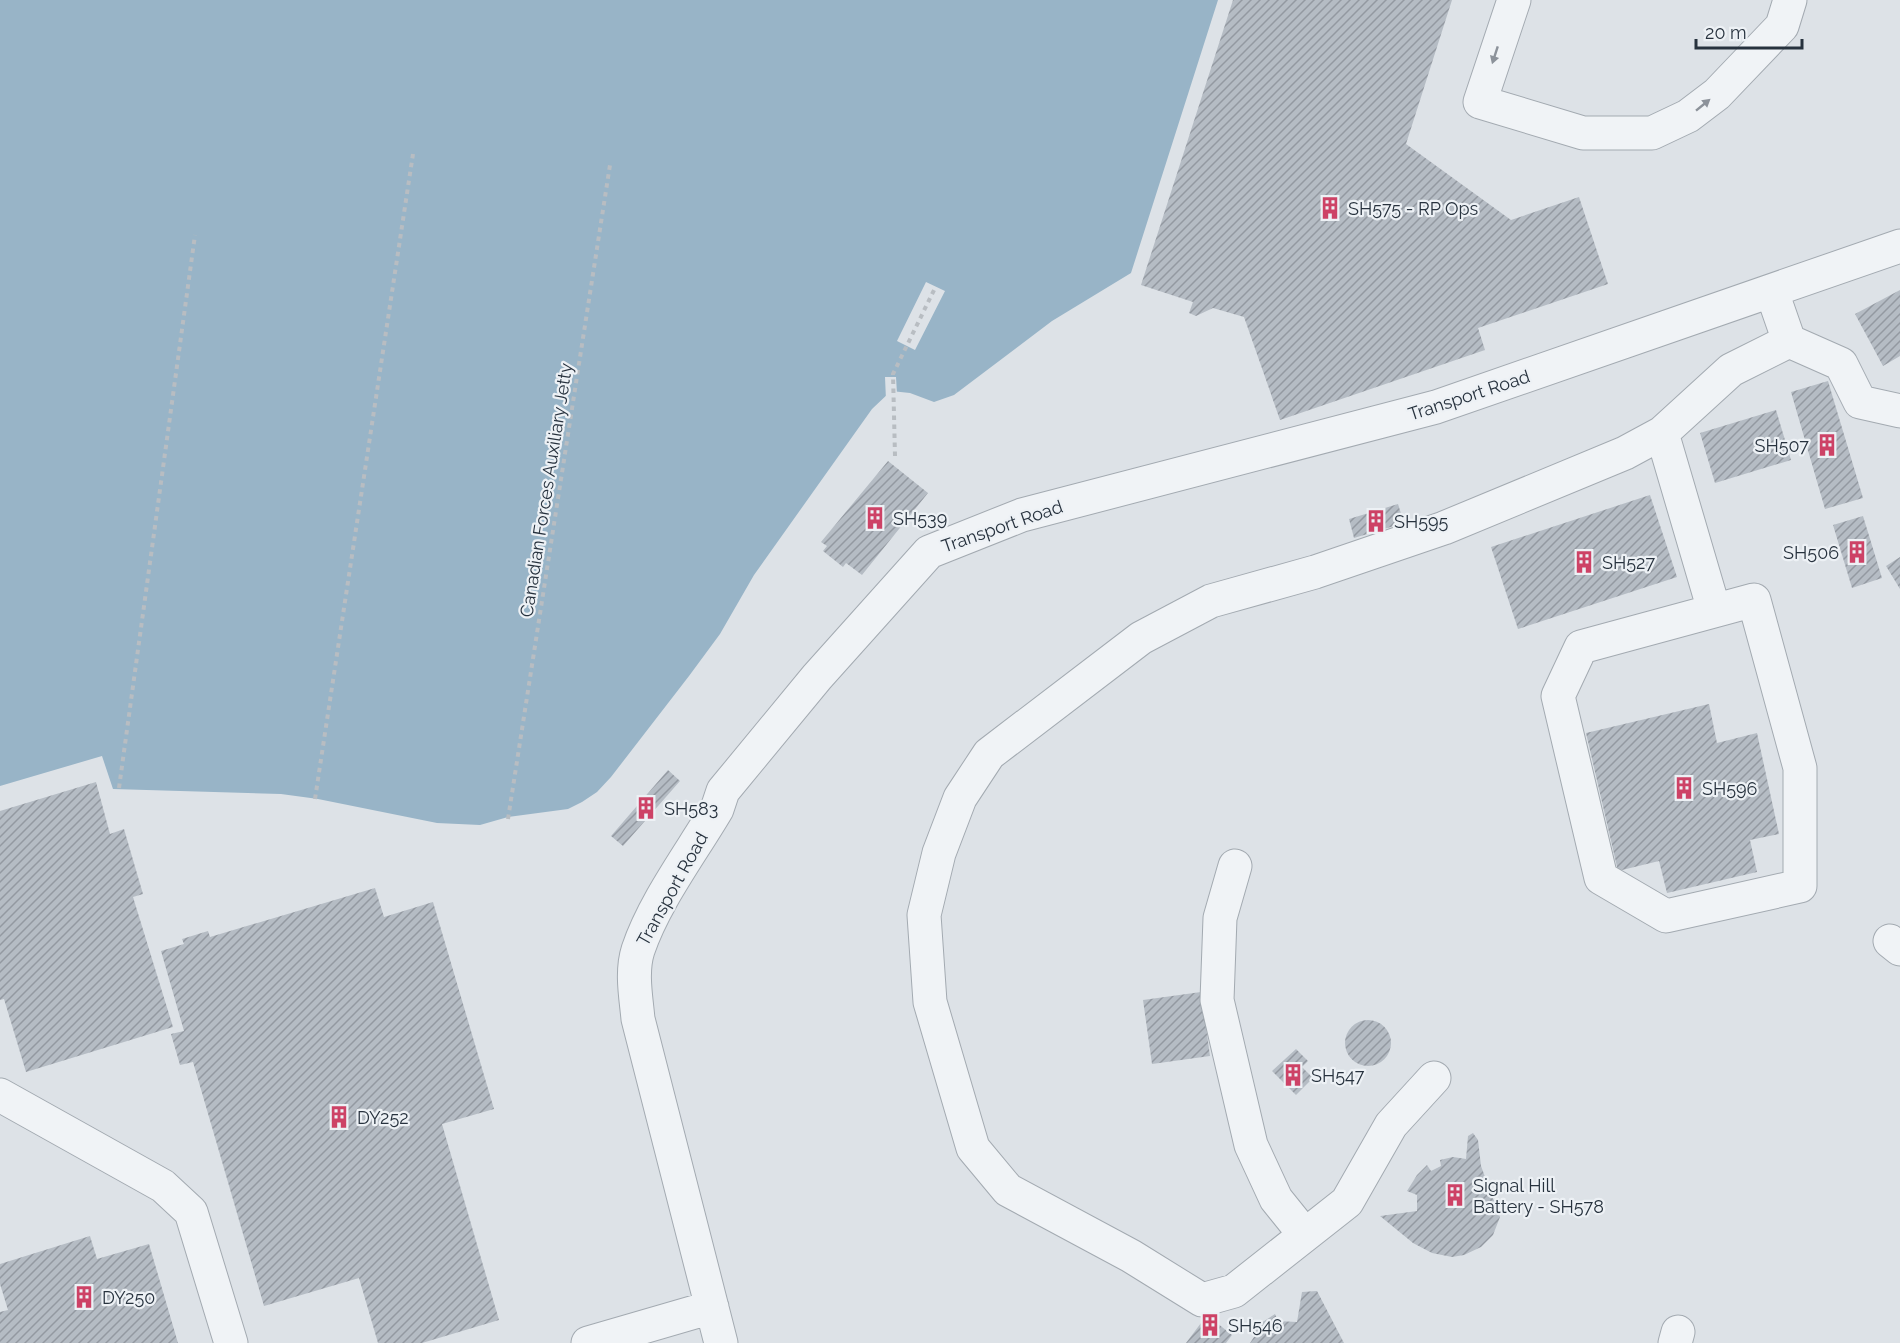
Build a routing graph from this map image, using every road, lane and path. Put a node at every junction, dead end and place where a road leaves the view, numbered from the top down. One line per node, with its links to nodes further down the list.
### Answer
1 (1514, 0): 2 (lane, one-way to 2)
2 (1790, 0)
3 (413, 154): 15 (path)
4 (610, 165): 16 (path, Canadian Forces Auxiliary Jetty)
5 (195, 235): 14 (path)
6 (1900, 246): 8 (lane, Transport Road)
7 (935, 288): 12 (path)
8 (1772, 292): 9 (lane); 21 (lane, Transport Road)
9 (1789, 341): 10 (lane); 11 (lane)
10 (1900, 411)
11 (1662, 433): 13 (lane); 20 (lane)
12 (895, 456)
13 (1714, 610): 13 (lane)
14 (119, 789)
15 (315, 799)
16 (508, 819)
17 (1235, 866): 20 (lane)
18 (1434, 1078): 20 (lane)
19 (0, 1095): 22 (lane)
20 (1305, 1235)
21 (712, 1307): 23 (lane); 24 (lane, Transport Road)
22 (231, 1343)
23 (588, 1343)
24 (721, 1343)

